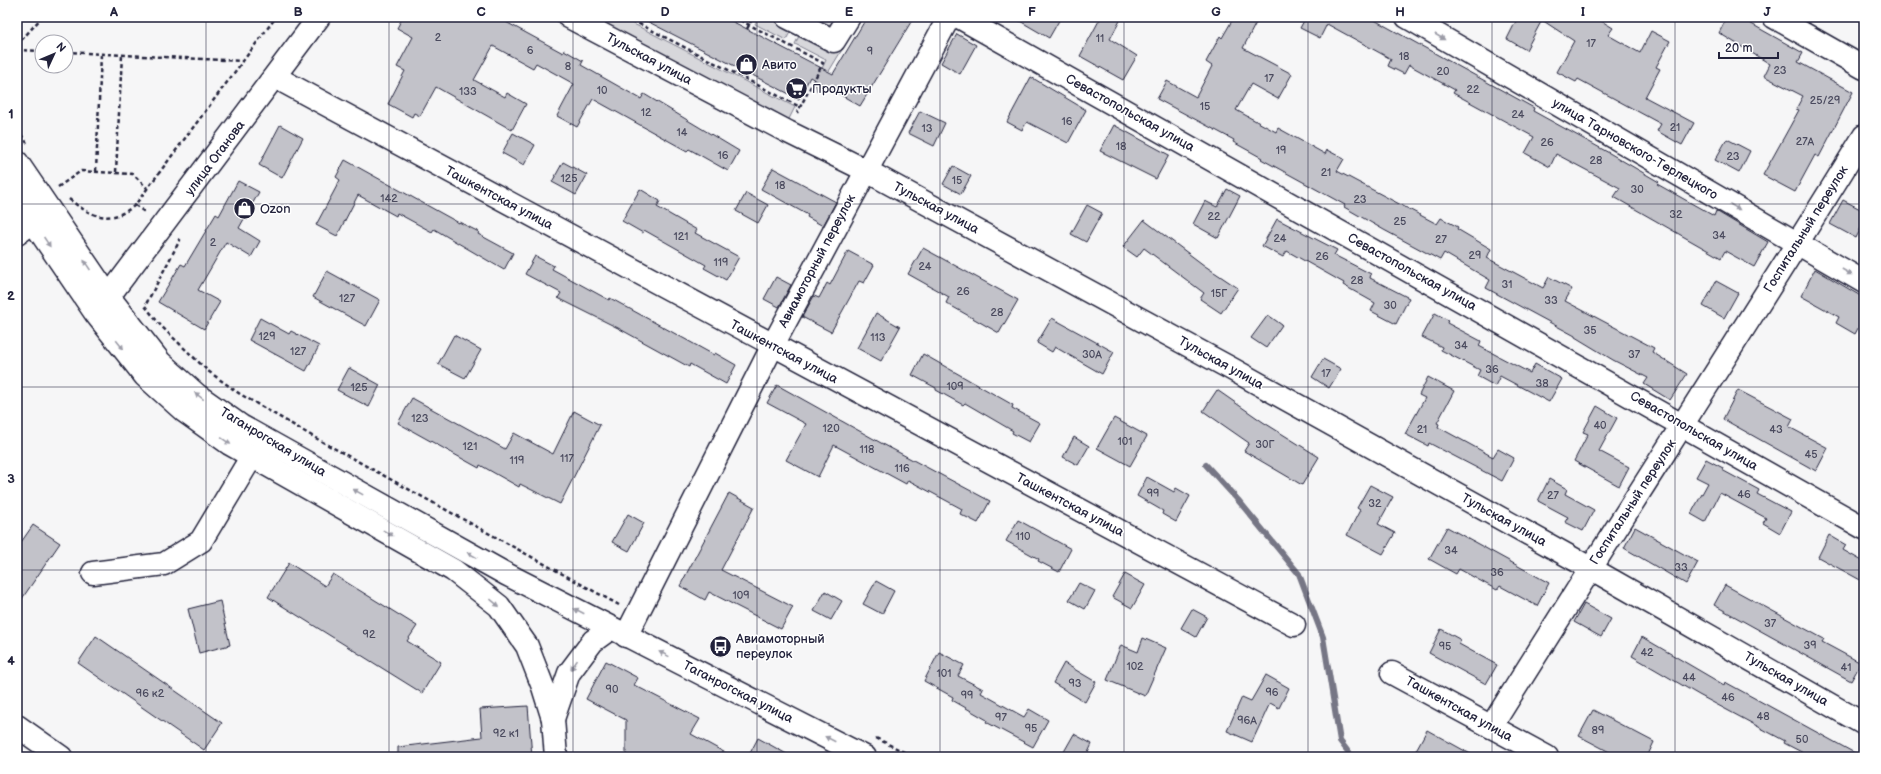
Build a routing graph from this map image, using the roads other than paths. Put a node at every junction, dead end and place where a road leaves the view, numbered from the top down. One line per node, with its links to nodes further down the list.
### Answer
1 (319, 17): 10 (street, улица Оганова)
2 (569, 17): 13 (street, Тульская улица)
3 (787, 17): 4 (street)
4 (849, 17)
5 (949, 17): 13 (street, Авиамоторный переулок)
6 (959, 17): 21 (street, Севастопольская улица)
7 (1407, 17): 16 (street, улица Тарновского-Терлецкого, one-way to 16)
8 (1774, 17): 9 (street)
9 (1864, 68)
10 (275, 77): 18 (street, улица Оганова); 20 (street, Ташкентская улица)
11 (1864, 136): 16 (street, Госпитальный переулок)
12 (24, 155): 18 (street, Таганрогская улица, one-way to 12)
13 (865, 170): 20 (street, Авиамоторный переулок); 24 (street, Тульская улица)
14 (17, 198): 15 (street, Таганрогская улица)
15 (25, 228): 19 (street, Таганрогская улица, one-way to 19)
16 (1798, 244): 17 (street, улица Тарновского-Терлецкого, one-way to 17); 21 (street, Госпитальный переулок)
17 (1864, 282)
18 (109, 297): 19 (street, улица Оганова); 27 (street, Таганрогская улица, one-way to 18)
19 (96, 314): 22 (street, Таганрогская улица, one-way to 22)
20 (773, 345): 26 (street, Ташкентская улица); 27 (street, Авиамоторный переулок)
21 (1683, 425): 23 (street, Севастопольская улица); 24 (street, Госпитальный переулок)
22 (252, 456): 25 (street); 29 (street, Таганрогская улица, one-way to 29)
23 (1864, 528)
24 (1590, 568): 30 (street, Тульская улица); 32 (street, Госпитальный переулок)
25 (93, 573)
26 (1294, 625)
27 (619, 632): 29 (street, one-way to 29); 35 (street, Таганрогская улица, one-way to 27)
28 (1392, 673): 32 (street, Ташкентская улица)
29 (553, 719): 34 (street)
30 (1864, 724)
31 (17, 726): 33 (street)
32 (1491, 727): 36 (street, Ташкентская улица)
33 (62, 757)
34 (556, 757)
35 (865, 757)
36 (1547, 757)

